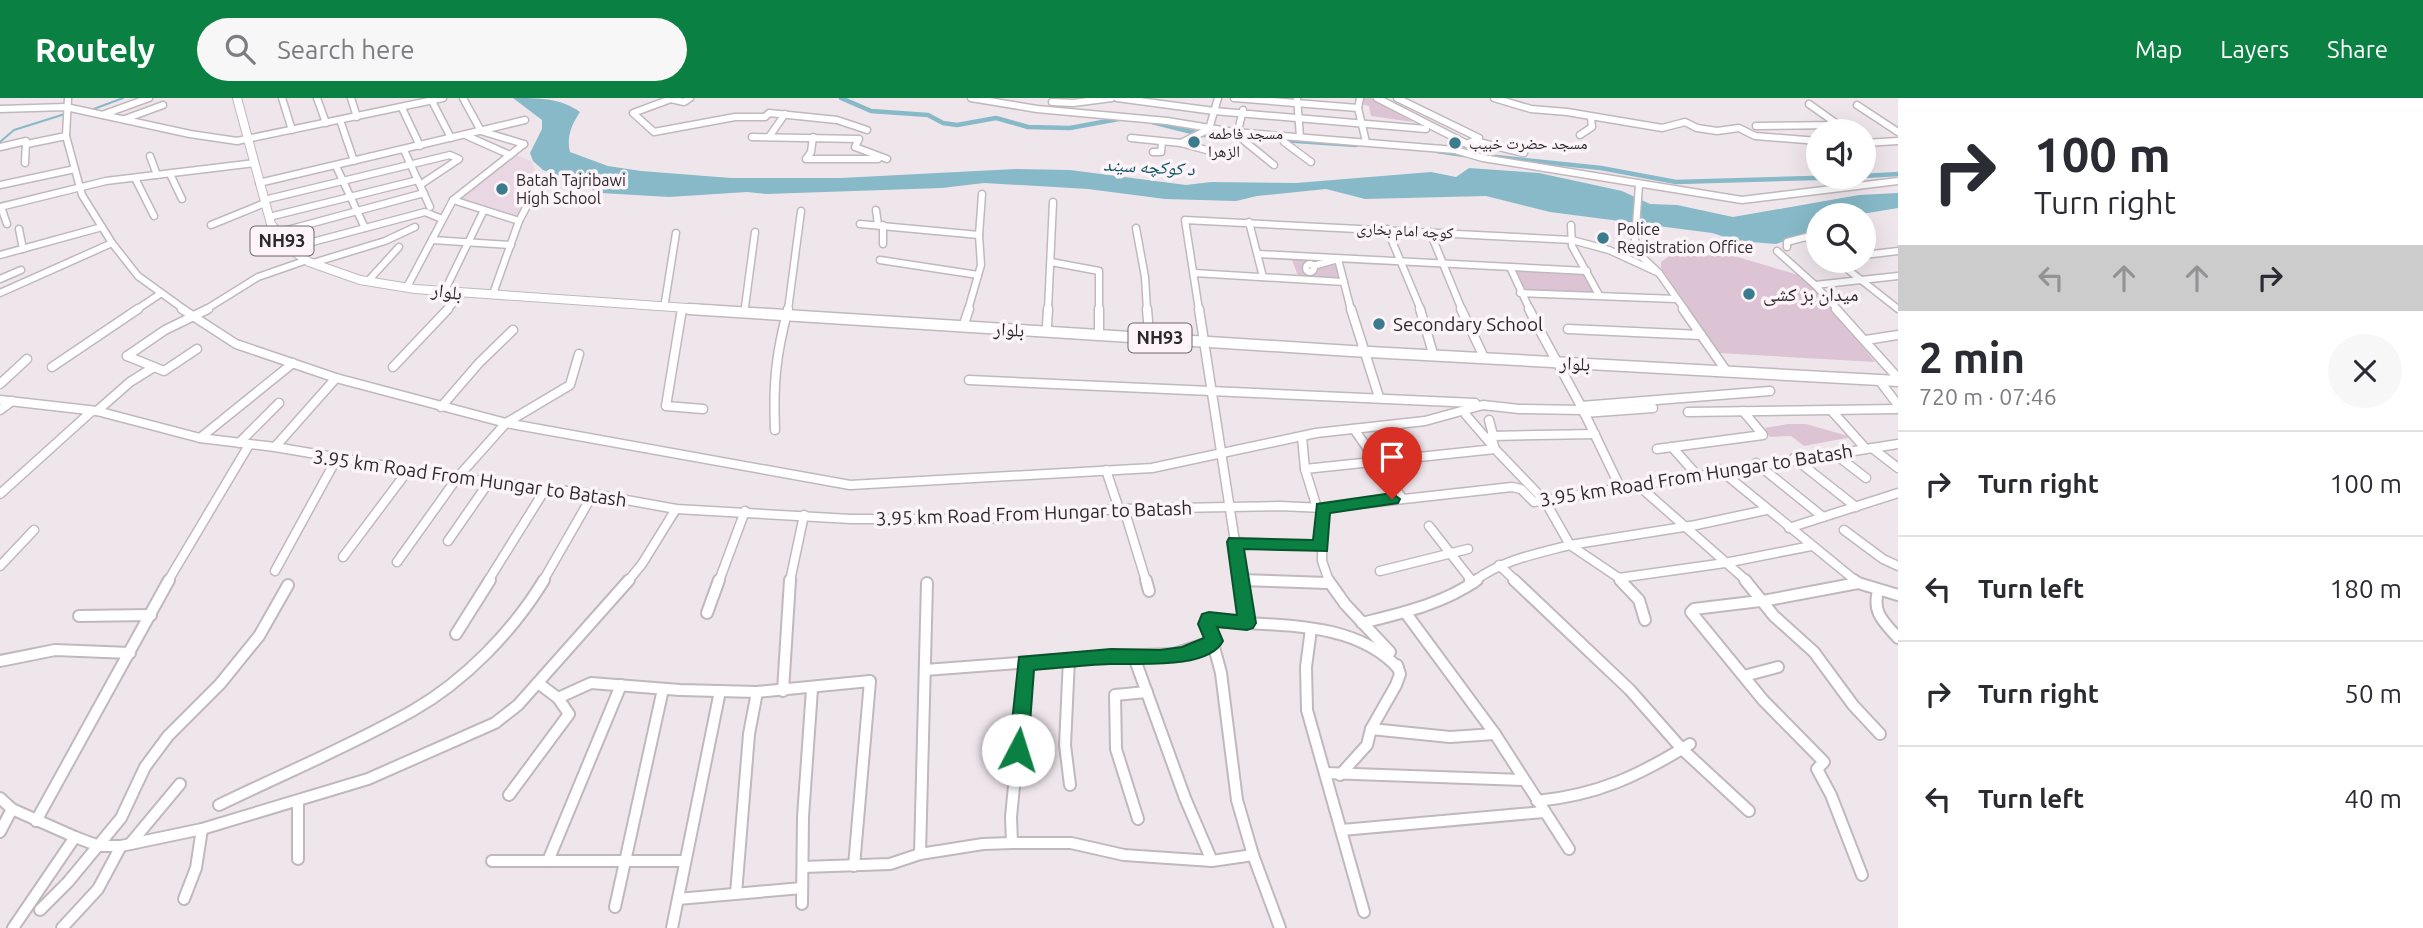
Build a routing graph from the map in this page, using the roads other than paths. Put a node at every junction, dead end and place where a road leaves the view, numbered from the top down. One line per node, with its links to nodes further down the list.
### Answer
1 (149, 98): 35 (street)
2 (237, 98): 65 (main road, NH93)
3 (282, 98): 49 (street)
4 (317, 98): 44 (street)
5 (352, 98): 36 (street)
6 (386, 98): 31 (street)
7 (443, 98): 21 (street)
8 (463, 98): 51 (street)
9 (690, 98): 33 (street)
10 (971, 98): 19 (street)
11 (1115, 98): 20 (street); 24 (street)
12 (1218, 98): 32 (street)
13 (1234, 98): 14 (street)
14 (1246, 98): 22 (street); 34 (street)
15 (1360, 98): 29 (street)
16 (1377, 98): 74 (street)
17 (1397, 98): 67 (street)
18 (1494, 98): 39 (street)
19 (980, 99): 37 (street)
20 (1136, 99): 32 (street); 37 (street)
21 (426, 100): 28 (street); 62 (street)
22 (1298, 101): 29 (street); 38 (street)
23 (67, 102): 30 (street); 35 (street); 56 (street)
24 (1052, 102)
25 (1809, 104): 40 (street)
26 (163, 105): 41 (street)
27 (1857, 105): 52 (street)
28 (402, 107): 31 (street); 75 (street)
29 (1358, 108): 45 (street)
30 (0, 109)
31 (391, 110): 36 (street)
32 (1214, 111): 34 (street); 53 (street)
33 (785, 114): 50 (street); 59 (street)
34 (1242, 114): 38 (street); 57 (street)
35 (101, 116): 41 (street)
36 (357, 117): 42 (street)
37 (1132, 117): 53 (street)
38 (1299, 118): 45 (street); 61 (street)
39 (1591, 118): 55 (street); 66 (street)
40 (1831, 119)
41 (122, 120): 65 (street)
42 (340, 120): 44 (street); 83 (street)
43 (525, 120): 51 (street)
44 (326, 123): 49 (street)
45 (1362, 123): 48 (street); 70 (street)
46 (1806, 125): 47 (street)
47 (1756, 126)
48 (1426, 129)
49 (292, 130): 65 (street)
50 (867, 130)
51 (481, 131): 54 (street); 81 (street)
52 (1898, 132)
53 (1202, 133): 57 (street); 72 (street); 72 (street)
54 (466, 135): 62 (street); 81 (street)
55 (1580, 135)
56 (66, 136): 73 (street); 90 (street)
57 (1238, 136): 64 (street); 88 (street)
58 (752, 137): 59 (street)
59 (769, 137): 60 (street)
60 (813, 137): 60 (street)
61 (1300, 137): 64 (street); 70 (street)
62 (451, 138): 75 (street)
63 (1131, 138): 69 (street)
64 (1284, 139): 84 (street)
65 (248, 140): 86 (main road, NH93)
66 (1806, 140)
67 (1475, 141): 74 (street); 80 (street)
68 (1898, 141): 71 (street)
69 (1162, 142): 72 (street); 78 (street)
70 (1366, 142): 79 (street)
71 (1876, 142)
72 (1181, 143)
73 (27, 144): 76 (street); 85 (street)
74 (1467, 144): 79 (street)
75 (421, 146): 77 (street)
76 (0, 147)
77 (404, 150): 83 (street); 87 (street)
78 (1153, 152)
79 (1465, 152): 100 (street)
80 (1524, 153)
81 (510, 155): 106 (street)
82 (150, 156): 92 (street)
83 (355, 162): 89 (street)
84 (1311, 162)
85 (25, 163)
86 (254, 163): 91 (street); 96 (main road, NH93)
87 (411, 165): 94 (street); 97 (street); 97 (street)
88 (1274, 165)
89 (336, 166): 94 (street); 96 (street)
90 (75, 169): 98 (street); 101 (street)
91 (170, 174): 92 (street); 105 (street)
92 (158, 175): 93 (street)
93 (135, 178): 101 (street); 115 (street)
94 (342, 181): 104 (street); 107 (street)
95 (1898, 181): 100 (street)
96 (259, 183): 107 (main road, NH93)
97 (419, 183): 102 (street); 104 (street)
98 (0, 185)
99 (538, 185): 118 (street)
100 (1639, 185): 131 (street)
101 (82, 187): 109 (street); 125 (street)
102 (424, 193): 110 (street); 114 (street)
103 (982, 194): 136 (street)
104 (349, 196): 114 (street); 116 (street)
105 (182, 199)
106 (453, 200): 111 (street); 117 (street)
107 (265, 202): 116 (main road, NH93); 122 (street)
108 (1053, 202): 159 (street)
109 (0, 207): 120 (street)
110 (430, 207)
111 (484, 210): 118 (street); 140 (street)
112 (876, 210): 123 (street)
113 (802, 211): 193 (street)
114 (356, 212): 127 (street); 134 (street)
115 (154, 216)
116 (269, 217): 134 (main road, NH93)
117 (442, 219): 127 (street); 138 (street)
118 (519, 221): 143 (street)
119 (1249, 222): 130 (street, کوچه امام بخاری); 151 (street); 165 (street, کوچه امام بخاری)
120 (6, 224)
121 (860, 224): 123 (street)
122 (211, 225)
123 (881, 225): 136 (street); 142 (street)
124 (1570, 225): 139 (street)
125 (102, 227): 141 (street); 148 (street)
126 (415, 227): 157 (street)
127 (365, 228): 147 (street)
128 (1136, 228): 203 (street)
129 (19, 229): 148 (street)
130 (1387, 229): 133 (street, کوچه امام بخاری); 158 (street)
131 (1635, 229): 144 (street)
132 (755, 232): 190 (street)
133 (1430, 232): 139 (street, کوچه امام بخاری); 160 (street)
134 (276, 233): 147 (main road, NH93)
135 (676, 233): 188 (street)
136 (979, 234): 168 (street)
137 (1806, 237): 146 (street)
138 (432, 240): 140 (street); 177 (street)
139 (1572, 240): 152 (street, کوچه امام بخاری); 164 (street)
140 (469, 241): 143 (street); 178 (street)
141 (112, 243): 176 (street); 185 (street)
142 (883, 244)
143 (511, 245): 180 (street)
144 (1637, 246): 152 (street); 166 (street)
145 (399, 247): 173 (street)
146 (1787, 247)
147 (289, 248): 157 (main road, NH93)
148 (23, 249): 154 (street)
149 (1777, 251): 175 (street)
150 (1898, 251): 153 (street)
151 (1258, 254): 155 (street); 170 (street)
152 (1620, 254): 166 (street, کوچه امام بخاری)
153 (1876, 254)
154 (0, 255)
155 (1338, 259): 158 (street); 161 (street); 174 (street)
156 (880, 260): 168 (street)
157 (310, 261): 173 (main road, NH93); 194 (street)
158 (1400, 261): 160 (street); 210 (street)
159 (1051, 262): 198 (street); 201 (street)
160 (1440, 263): 162 (street); 197 (street)
161 (1313, 266)
162 (1510, 267): 164 (street); 182 (street)
163 (21, 270): 171 (street)
164 (1587, 271): 186 (street)
165 (1194, 273): 170 (street); 206 (street)
166 (1659, 273): 187 (street)
167 (1852, 273): 172 (street)
168 (978, 275): 196 (street)
169 (1898, 275): 172 (street)
170 (1263, 277): 174 (street)
171 (4, 278): 176 (street)
172 (1861, 280): 175 (street); 189 (street)
173 (368, 281): 177 (main road, NH93)
174 (1344, 282): 209 (street)
175 (1815, 285): 207 (street)
176 (18, 286): 181 (street)
177 (407, 287): 179 (main road, NH93)
178 (446, 288): 179 (main road, بلوار / NH93); 180 (main road, بلوار / NH93)
179 (423, 289): 183 (main road, بلوار / NH93)
180 (494, 291): 184 (main road, بلوار / NH93)
181 (0, 293)
182 (1520, 293): 186 (street); 199 (street)
183 (462, 294): 184 (main road, بلوار / NH93); 219 (street)
184 (508, 294): 188 (main road, بلوار / NH93); 191 (main road, بلوار / NH93)
185 (160, 295): 194 (street); 217 (street)
186 (1599, 295): 187 (street)
187 (1676, 299): 204 (street)
188 (665, 302): 190 (main road, بلوار / NH93)
189 (1894, 303): 192 (street)
190 (745, 307): 193 (main road, بلوار / NH93)
191 (682, 308): 193 (main road, بلوار / NH93); 236 (street)
192 (1898, 309)
193 (788, 312): 195 (main road, بلوار / NH93); 247 (street)
194 (193, 317): 216 (street); 218 (street)
195 (911, 320): 196 (main road, بلوار / NH93); 206 (main road, بلوار / NH93)
196 (965, 321): 198 (main road, بلوار / NH93)
197 (1469, 324): 199 (street); 211 (street)
198 (1047, 326): 201 (main road, بلوار / NH93)
199 (1538, 327): 215 (street)
200 (513, 330): 233 (street)
201 (1099, 330): 203 (main road, بلوار / NH93)
202 (1568, 330): 204 (street)
203 (1149, 333): 206 (main road, بلوار / NH93)
204 (1701, 335): 220 (street)
205 (1898, 335): 207 (street)
206 (1204, 339): 209 (main road, بلوار / NH93); 226 (street)
207 (1866, 340): 222 (street)
208 (198, 349): 218 (street)
209 (1363, 349): 210 (main road, بلوار / NH93); 213 (main road, بلوار / NH93); 228 (street)
210 (1432, 350): 211 (main road, بلوار / NH93)
211 (1482, 353): 213 (main road, بلوار / NH93)
212 (579, 354): 245 (street)
213 (1506, 357): 215 (main road, بلوار / NH93)
214 (27, 359): 225 (street)
215 (1557, 360): 220 (main road, بلوار / NH93); 238 (street)
216 (293, 363): 221 (street); 251 (street)
217 (52, 367)
218 (154, 367): 240 (street)
219 (393, 368)
220 (1725, 369): 222 (main road, بلوار / NH93); 224 (main road, بلوار / NH93)
221 (337, 378): 233 (street); 254 (street)
222 (1897, 378): 224 (main road, بلوار / NH93)
223 (969, 380): 226 (street)
224 (1879, 380): 234 (street)
225 (0, 384)
226 (1211, 390): 228 (street); 260 (street)
227 (1770, 391): 238 (street)
228 (1379, 397): 232 (street)
229 (0, 400): 230 (street, 3.95 km Road From Hungar to Batash)
230 (12, 401): 237 (street); 240 (street, 3.95 km Road From Hungar to Batash)
231 (279, 403): 252 (street)
232 (1483, 405): 238 (street); 246 (street)
233 (441, 407): 245 (street)
234 (1898, 407): 239 (street)
235 (1653, 408): 238 (street)
236 (703, 409)
237 (0, 410)
238 (1582, 410): 248 (street)
239 (1831, 410): 241 (street); 256 (street)
240 (95, 411): 251 (street, 3.95 km Road From Hungar to Batash); 278 (street)
241 (1743, 411): 242 (street); 255 (street)
242 (1688, 412)
243 (1466, 415): 257 (street)
244 (1489, 420): 249 (street)
245 (506, 423): 269 (street); 271 (street)
246 (1354, 429): 250 (street); 263 (street)
247 (775, 430)
248 (1595, 434): 249 (street); 276 (street)
249 (1493, 435): 257 (street)
250 (1302, 437): 260 (street); 267 (street)
251 (200, 438): 252 (street, 3.95 km Road From Hungar to Batash)
252 (244, 444): 254 (street, 3.95 km Road From Hungar to Batash); 324 (street)
253 (1898, 444): 256 (street, 3.95 km Road From Hungar to Batash)
254 (275, 447): 261 (street, 3.95 km Road From Hungar to Batash)
255 (1672, 447): 258 (street); 270 (street)
256 (1869, 448): 259 (street, 3.95 km Road From Hungar to Batash); 265 (street)
257 (1495, 449): 263 (street); 281 (street)
258 (1657, 449)
259 (1835, 454): 262 (street, 3.95 km Road From Hungar to Batash); 272 (street)
260 (1220, 456): 269 (street); 282 (street)
261 (337, 458): 266 (street, 3.95 km Road From Hungar to Batash); 309 (street)
262 (1794, 458): 264 (street, 3.95 km Road From Hungar to Batash); 283 (street)
263 (1377, 461): 267 (street); 280 (street)
264 (1756, 464): 268 (street, 3.95 km Road From Hungar to Batash); 290 (street)
265 (1898, 468)
266 (409, 469): 271 (street, 3.95 km Road From Hungar to Batash); 303 (street)
267 (1305, 469): 284 (street)
268 (1719, 469): 270 (street, 3.95 km Road From Hungar to Batash); 287 (street)
269 (1106, 470): 286 (street)
270 (1696, 474): 274 (street, 3.95 km Road From Hungar to Batash)
271 (457, 478): 273 (street, 3.95 km Road From Hungar to Batash); 304 (street)
272 (1866, 478)
273 (489, 482): 275 (street, 3.95 km Road From Hungar to Batash); 296 (street)
274 (1639, 486): 276 (street, 3.95 km Road From Hungar to Batash); 292 (street)
275 (546, 488): 279 (street, 3.95 km Road From Hungar to Batash); 330 (street)
276 (1621, 489): 281 (street, 3.95 km Road From Hungar to Batash)
277 (1898, 493): 283 (street)
278 (0, 494)
279 (593, 494): 285 (street, 3.95 km Road From Hungar to Batash); 364 (street)
280 (1402, 498): 281 (street, 3.95 km Road From Hungar to Batash); 284 (street, 3.95 km Road From Hungar to Batash)
281 (1545, 501): 298 (street)
282 (1229, 507): 284 (street, 3.95 km Road From Hungar to Batash); 286 (street, 3.95 km Road From Hungar to Batash); 297 (street)
283 (1856, 507): 290 (street)
284 (1320, 508): 299 (street)
285 (676, 509): 288 (street, 3.95 km Road From Hungar to Batash); 342 (street)
286 (1121, 509): 289 (street, 3.95 km Road From Hungar to Batash); 319 (street)
287 (1766, 510): 292 (street); 293 (street)
288 (745, 511): 289 (street, 3.95 km Road From Hungar to Batash); 323 (street)
289 (804, 514): 347 (street)
290 (1823, 517): 293 (street)
291 (1429, 526): 302 (street)
292 (1684, 527): 298 (street); 305 (street)
293 (1789, 528): 300 (street)
294 (34, 530): 307 (street)
295 (1844, 530): 308 (street)
296 (448, 541)
297 (1235, 542): 299 (street); 312 (street)
298 (1570, 545): 306 (street); 311 (street)
299 (1321, 546): 314 (street)
300 (1811, 546): 305 (street); 316 (street)
301 (1468, 549): 302 (street)
302 (1451, 555): 310 (street); 315 (street)
303 (343, 557)
304 (397, 562)
305 (1725, 563): 311 (street); 321 (street)
306 (1499, 565): 315 (street); 354 (street)
307 (0, 566)
308 (1898, 566)
309 (275, 571)
310 (1380, 571)
311 (1619, 578): 326 (street)
312 (1241, 579): 314 (street); 327 (street)
313 (927, 583): 340 (street)
314 (1327, 583): 328 (street)
315 (1473, 583): 322 (street)
316 (1858, 583): 318 (street); 321 (street)
317 (288, 585): 376 (street)
318 (1878, 591): 320 (street); 331 (street)
319 (1149, 592)
320 (1898, 595)
321 (1762, 601): 341 (street); 353 (street)
322 (1405, 612): 328 (street); 352 (street)
323 (707, 613)
324 (151, 615): 325 (street); 333 (street)
325 (79, 616)
326 (1645, 620)
327 (1247, 623): 329 (street); 332 (street)
328 (1362, 623): 339 (street)
329 (1311, 629): 339 (street); 355 (street)
330 (456, 634)
331 (1898, 638)
332 (1214, 641): 334 (street); 379 (street)
333 (130, 653): 336 (street); 369 (street)
334 (1134, 657): 335 (street); 349 (street)
335 (1069, 659): 337 (street); 359 (street)
336 (0, 661)
337 (1026, 663): 340 (street); 374 (street)
338 (1778, 667): 341 (street)
339 (1398, 668): 351 (street)
340 (925, 670): 378 (street)
341 (1744, 676): 388 (street)
342 (538, 683): 350 (street); 363 (street)
343 (621, 685): 344 (street); 350 (street); 382 (street)
344 (663, 689): 346 (street); 385 (street)
345 (812, 689): 347 (street); 386 (street); 387 (street)
346 (720, 691): 348 (street); 383 (street)
347 (783, 691): 348 (street)
348 (757, 692): 390 (street)
349 (1147, 692): 368 (street); 384 (street)
350 (558, 698): 360 (street)
351 (1371, 729): 352 (street); 356 (street)
352 (1495, 734): 357 (street)
353 (1880, 734)
354 (1686, 746): 362 (street); 366 (street)
355 (1325, 773): 356 (street); 371 (street)
356 (1340, 775): 357 (street)
357 (1522, 780): 362 (street)
358 (180, 784): 375 (street)
359 (1070, 785)
360 (509, 795)
361 (1, 800): 365 (street)
362 (1536, 801): 367 (street)
363 (298, 802): 370 (street); 380 (street)
364 (219, 805)
365 (12, 810): 369 (street); 372 (street)
366 (1749, 811)
367 (1544, 812): 371 (street); 377 (street)
368 (1138, 819)
369 (36, 821): 373 (street)
370 (202, 829): 375 (street); 391 (street)
371 (1342, 830): 396 (street)
372 (0, 832)
373 (75, 837): 376 (street); 397 (street)
374 (1012, 843): 378 (street); 384 (street)
375 (126, 845): 376 (street); 398 (street)
376 (99, 846): 395 (street)
377 (1569, 849)
378 (920, 854): 386 (street)
379 (1253, 855): 384 (street); 400 (street)
380 (298, 859)
381 (492, 861): 382 (street)
382 (548, 861): 385 (street)
383 (685, 861): 385 (street); 392 (street)
384 (1212, 861)
385 (624, 862): 394 (street)
386 (854, 866): 387 (street)
387 (803, 867): 389 (street)
388 (1862, 875)
389 (802, 888): 390 (street); 393 (street)
390 (736, 894): 392 (street)
391 (184, 899)
392 (678, 900): 399 (street)
393 (802, 904)
394 (615, 907)
395 (40, 910)
396 (1364, 912)
397 (12, 928)
398 (62, 928)
399 (672, 928)
400 (1280, 928)

